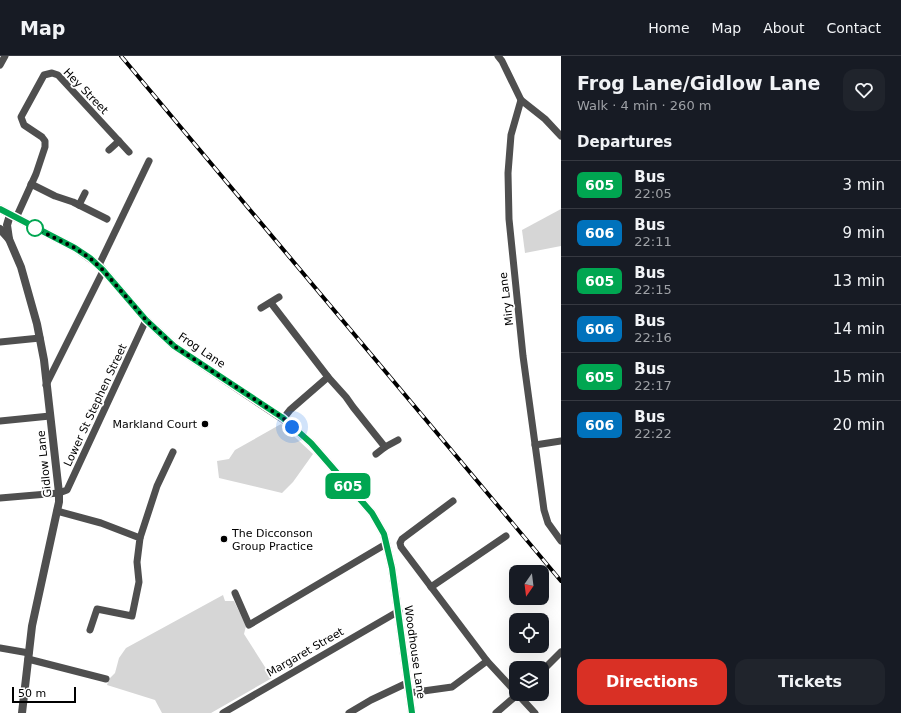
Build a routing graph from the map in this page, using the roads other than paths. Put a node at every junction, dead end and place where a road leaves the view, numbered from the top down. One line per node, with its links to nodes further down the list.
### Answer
1 (5, 56): 3 (street)
2 (498, 56): 4 (street)
3 (0, 65)
4 (521, 100): 5 (street); 32 (street, Miry Lane)
5 (561, 136)
6 (119, 141): 7 (street); 8 (street, Hey Street); 10 (street, Hey Street)
7 (109, 150)
8 (129, 152)
9 (149, 161): 18 (street)
10 (31, 184): 12 (street); 14 (street)
11 (86, 193): 12 (street)
12 (79, 205): 15 (street)
13 (0, 209): 14 (street, Frog Lane)
14 (13, 216): 17 (street, Gidlow Lane); 18 (street, Frog Lane)
15 (107, 219)
16 (0, 229): 17 (street, Gidlow Lane)
17 (9, 239): 23 (street, Gidlow Lane)
18 (101, 268): 22 (street, Frog Lane); 26 (street)
19 (279, 297): 20 (street)
20 (271, 303): 21 (street); 25 (street)
21 (261, 308)
22 (146, 320): 28 (street, Frog Lane); 36 (street, Lower St Stephen Street)
23 (40, 338): 24 (street); 26 (street, Gidlow Lane)
24 (0, 342)
25 (328, 377): 28 (street); 33 (street)
26 (46, 385): 27 (street, Gidlow Lane)
27 (50, 416): 29 (street); 36 (street, Gidlow Lane)
28 (283, 418): 40 (street, Frog Lane)
29 (0, 421)
30 (398, 440): 33 (street)
31 (561, 441): 32 (street)
32 (535, 445): 43 (street, Miry Lane)
33 (385, 447): 35 (street)
34 (173, 452): 42 (street)
35 (376, 454)
36 (59, 493): 37 (street); 39 (street, Gidlow Lane)
37 (0, 498)
38 (454, 501): 45 (street)
39 (57, 511): 42 (street); 51 (street, Gidlow Lane)
40 (380, 525): 44 (street, Woodhouse Lane)
41 (506, 536): 45 (street)
42 (140, 538): 48 (street)
43 (561, 541)
44 (386, 544): 46 (street); 47 (street, Woodhouse Lane)
45 (431, 587): 52 (street)
46 (234, 593)
47 (399, 611): 55 (street, Woodhouse Lane); 61 (street, Margaret Street)
48 (90, 630)
49 (0, 648): 51 (street)
50 (561, 652): 53 (street)
51 (28, 656): 54 (street); 60 (street, Gidlow Lane)
52 (487, 661): 56 (street); 57 (street)
53 (549, 664)
54 (106, 679)
55 (407, 683): 57 (street, Woodhouse Lane); 62 (street)
56 (509, 685)
57 (410, 693): 63 (street, Woodhouse Lane)
58 (511, 701): 64 (street)
59 (524, 701): 65 (street)
60 (22, 713)
61 (223, 713)
62 (349, 713)
63 (412, 713)
64 (496, 713)
65 (535, 713)

